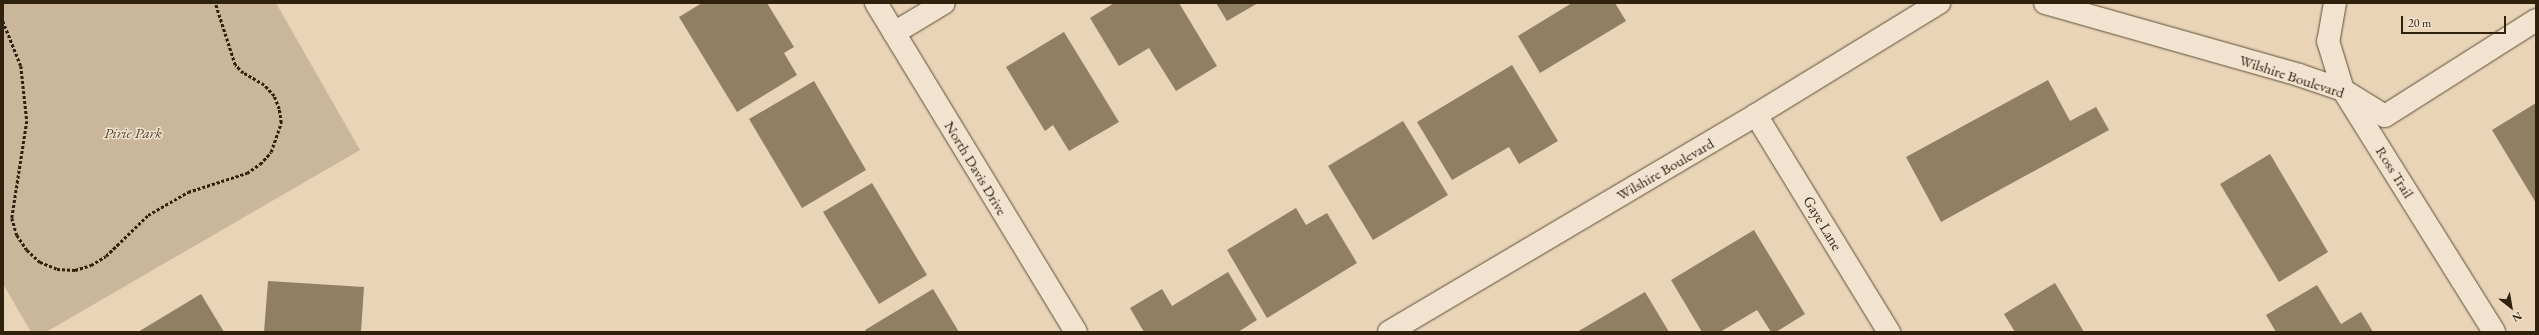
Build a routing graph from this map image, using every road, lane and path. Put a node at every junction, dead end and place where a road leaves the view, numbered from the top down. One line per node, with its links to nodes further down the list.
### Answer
1 (214, 3): 8 (path)
2 (876, 3): 9 (street, North Davis Drive)
3 (944, 3): 9 (street)
4 (1939, 3): 11 (street, Wilshire Boulevard)
5 (2045, 3): 10 (street, Wilshire Boulevard)
6 (2335, 3): 10 (street, Ross Trail)
7 (2536, 20): 10 (street, Wilshire Boulevard)
8 (3, 21)
9 (894, 33): 12 (street, North Davis Drive)
10 (2343, 90): 15 (street, Ross Trail)
11 (1756, 115): 13 (street, Wilshire Boulevard); 14 (street, Gaye Lane)
12 (1076, 332)
13 (1389, 332)
14 (1889, 332)
15 (2494, 332)

